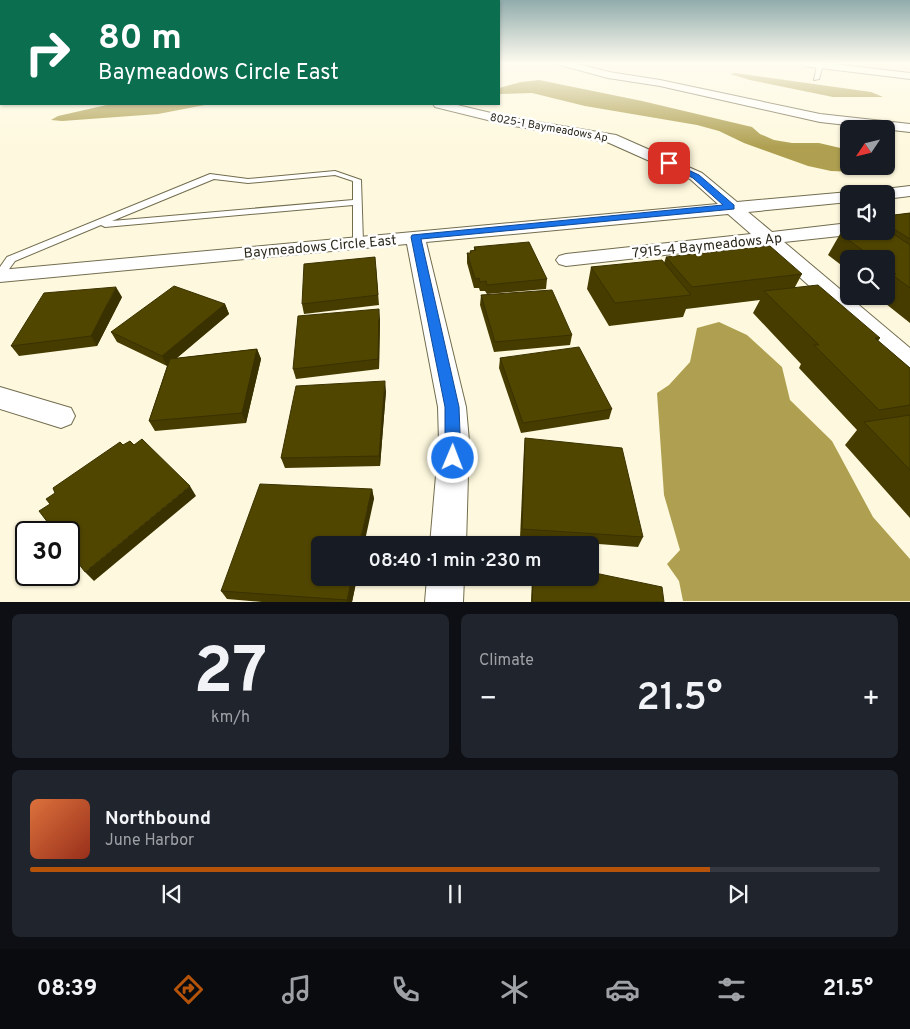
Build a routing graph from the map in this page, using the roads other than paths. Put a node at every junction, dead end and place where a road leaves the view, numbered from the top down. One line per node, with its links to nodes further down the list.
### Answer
1 (697, 91): 3 (street)
2 (443, 105): 8 (street, 8025-1 Baymeadows Ap)
3 (910, 128)
4 (910, 191): 5 (street)
5 (895, 193)
6 (840, 198): 8 (street, Baymeadows Circle East)
7 (358, 202): 9 (lane); 9 (lane); 13 (lane)
8 (730, 207): 11 (street, Baymeadows Circle East); 12 (street, 8025-1 Baymeadows Ap)
9 (94, 225): 15 (lane)
10 (840, 230): 12 (street, 7915-4 Baymeadows Ap)
11 (416, 237): 13 (street, Baymeadows Circle East); 19 (street)
12 (766, 238): 14 (street, 7915-4 Baymeadows Ap); 16 (street, 8025-1 Baymeadows Ap)
13 (358, 242): 15 (street, Baymeadows Circle East)
14 (566, 260)
15 (0, 275)
16 (910, 362)
17 (0, 398): 18 (street)
18 (61, 416)
19 (449, 536)
20 (445, 586): 21 (street)
21 (444, 602)

